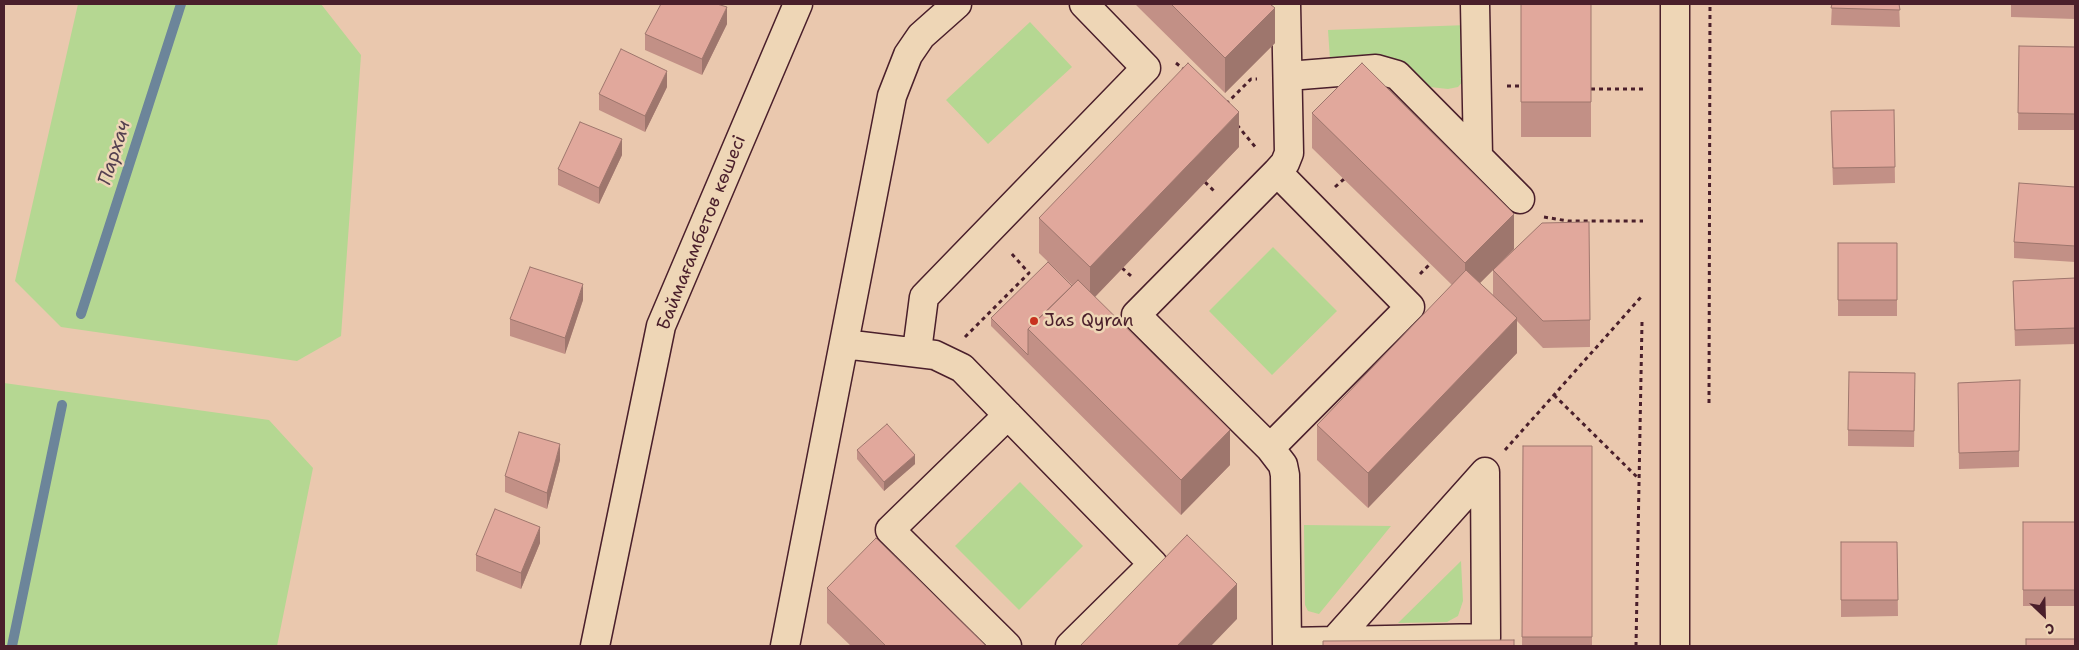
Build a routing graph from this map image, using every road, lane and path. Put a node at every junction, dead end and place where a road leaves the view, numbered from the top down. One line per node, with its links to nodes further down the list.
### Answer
1 (798, 4): 34 (street, Баймағамбетов көшесі)
2 (956, 4): 23 (street)
3 (1084, 4): 8 (street)
4 (1286, 4): 10 (street)
5 (1475, 4): 15 (street)
6 (1675, 4): 38 (street)
7 (1710, 4): 27 (path)
8 (1146, 68): 9 (path); 19 (street)
9 (1191, 76)
10 (1288, 76): 13 (path); 15 (street); 16 (street)
11 (1646, 88): 12 (path)
12 (1591, 89)
13 (1222, 108)
14 (1234, 122): 16 (path)
15 (1478, 156): 17 (street)
16 (1277, 172): 29 (street); 29 (street)
17 (1520, 199): 18 (path)
18 (1643, 221)
19 (989, 230): 21 (path); 24 (street)
20 (1642, 296): 26 (path)
21 (1003, 299): 22 (path); 25 (path)
22 (1007, 303)
23 (844, 344): 24 (street); 35 (street)
24 (917, 352): 25 (street)
25 (943, 358): 28 (street)
26 (1554, 395): 30 (path); 31 (path)
27 (1708, 409)
28 (1008, 415): 36 (street); 37 (street)
29 (1270, 448): 33 (street)
30 (1485, 472): 32 (street); 32 (street)
31 (1639, 480)
32 (1334, 641): 33 (street)
33 (1287, 644)
34 (595, 646)
35 (785, 646)
36 (1007, 646)
37 (1070, 646)
38 (1675, 646)

